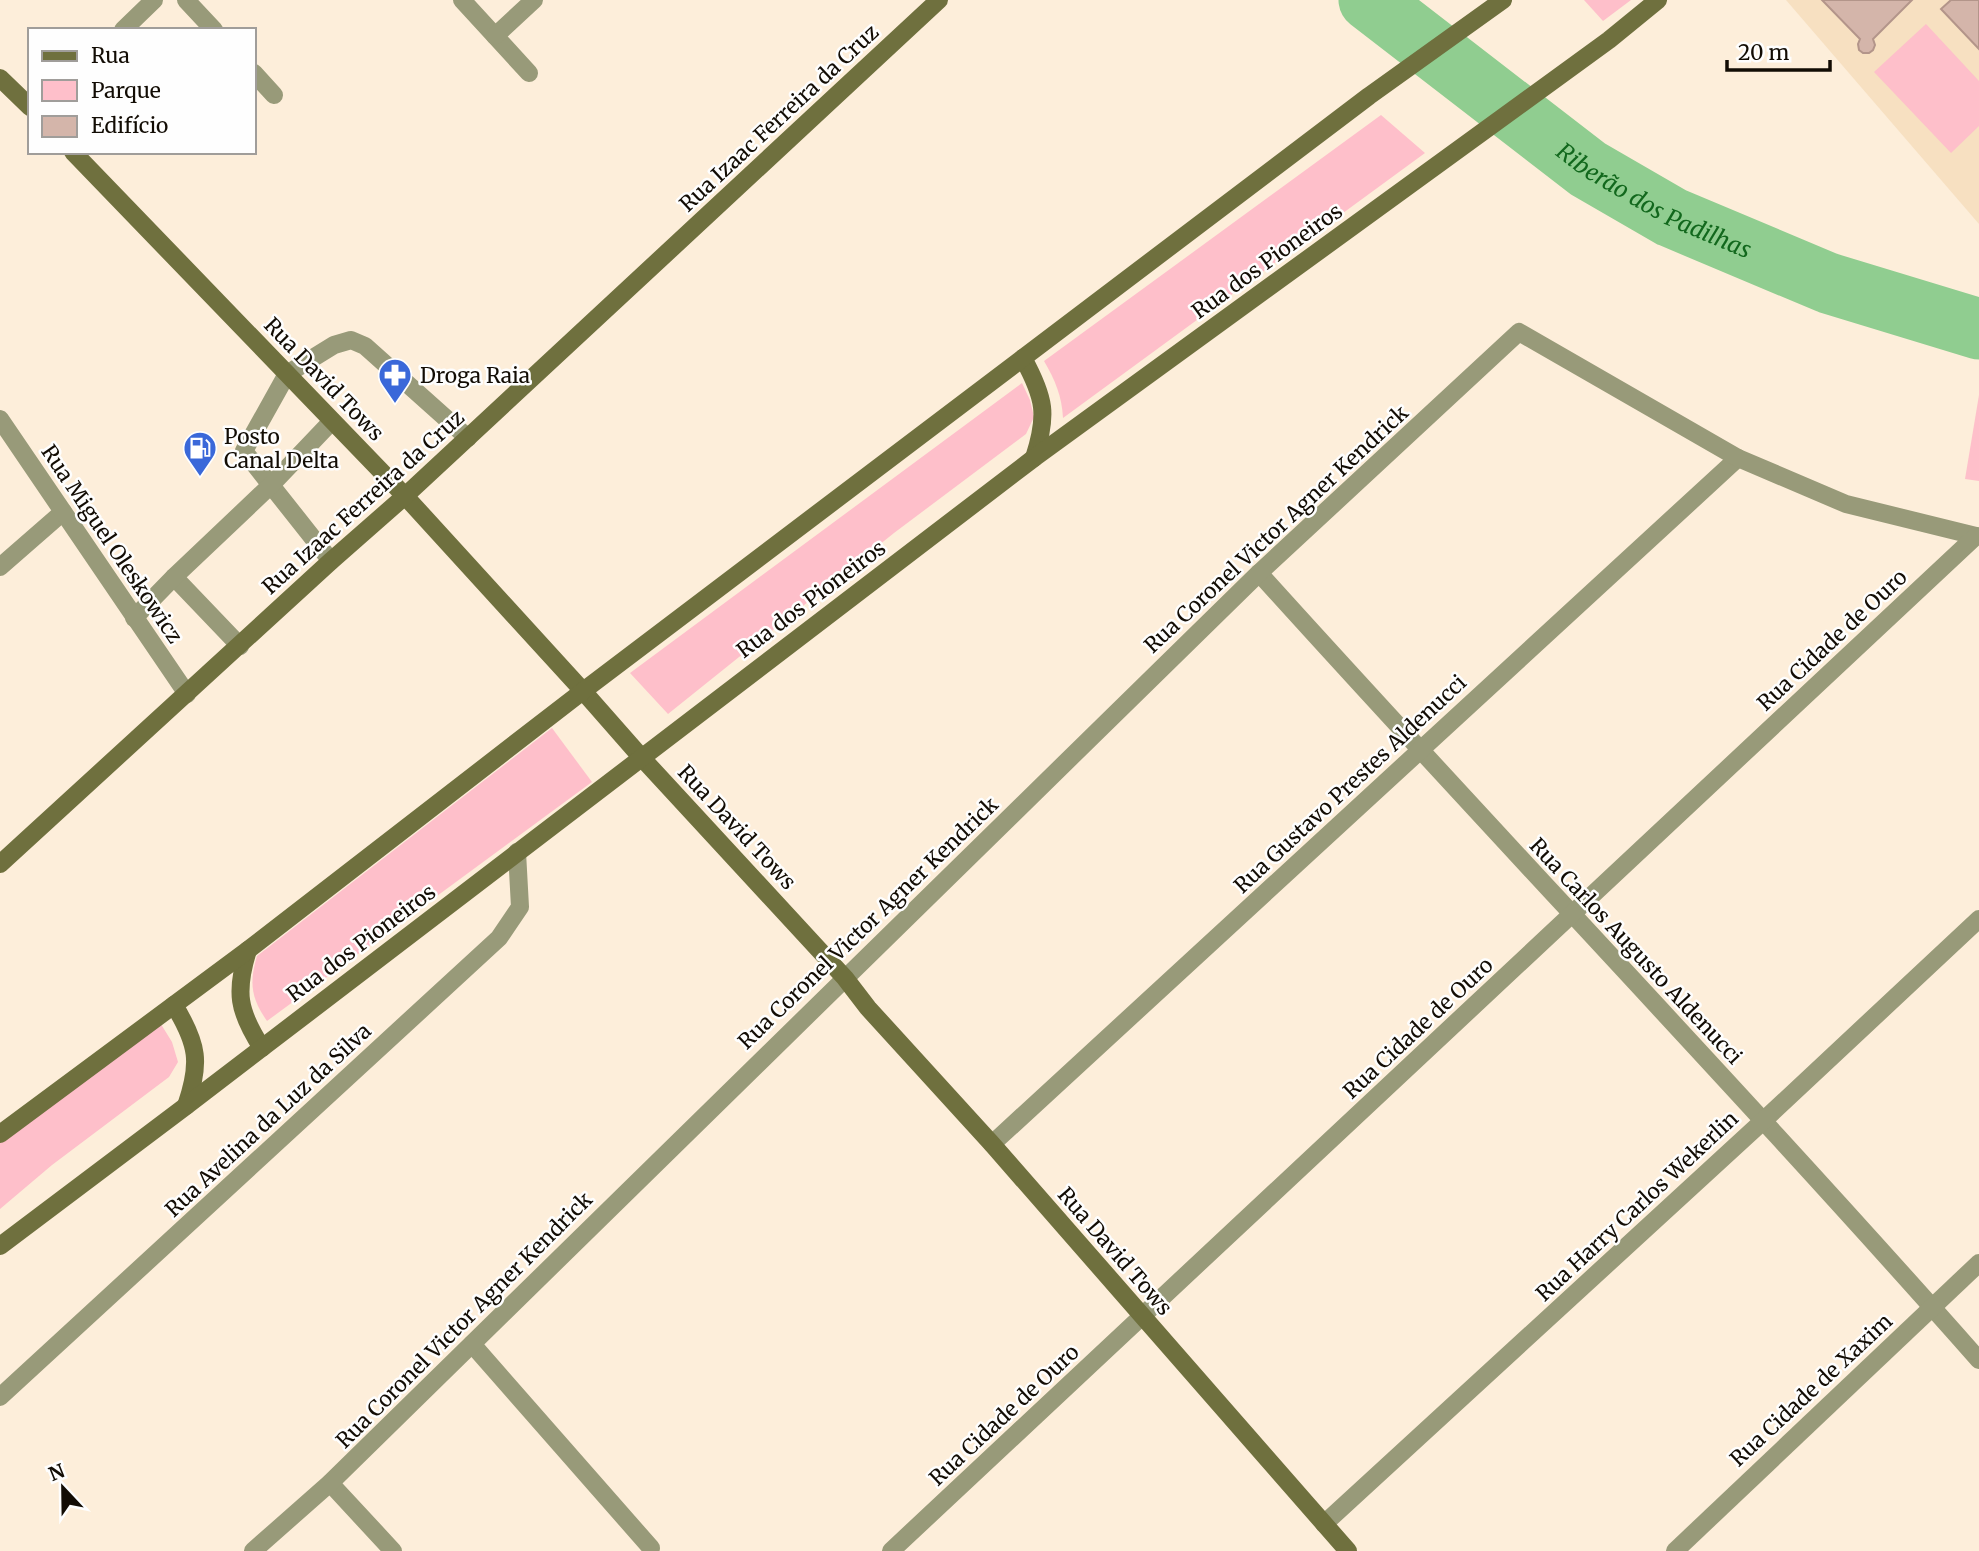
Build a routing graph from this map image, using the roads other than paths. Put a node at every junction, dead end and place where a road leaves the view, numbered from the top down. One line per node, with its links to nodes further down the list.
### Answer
1 (154, 0): 8 (street)
2 (186, 0): 9 (street)
3 (462, 0): 10 (street)
4 (534, 0): 10 (street)
5 (939, 0): 21 (main road, Rua Izaac Ferreira da Cruz)
6 (1503, 0): 17 (main road)
7 (1658, 0): 22 (main road, Rua dos Pioneiros)
8 (125, 28)
9 (212, 28)
10 (495, 36): 11 (street)
11 (529, 73)
12 (256, 75): 14 (street)
13 (0, 78): 15 (main road)
14 (274, 95)
15 (28, 105)
16 (75, 154): 18 (main road, Rua David Tows)
17 (1023, 358): 22 (main road); 33 (main road)
18 (287, 374): 20 (main road, Rua David Tows); 21 (street); 24 (street)
19 (0, 419): 26 (street, Rua Miguel Oleskowicz)
20 (332, 421): 24 (street); 25 (main road, Rua David Tows)
21 (468, 438): 25 (main road, Rua Izaac Ferreira da Cruz)
22 (1034, 458): 36 (main road, Rua dos Pioneiros)
23 (1738, 458): 29 (street, Rua Coronel Victor Agner Kendrick); 35 (street, Rua Gustavo Prestes Aldenucci); 39 (street, Rua Cidade de Ouro)
24 (271, 485): 27 (street); 30 (street)
25 (405, 496): 27 (main road, Rua Izaac Ferreira da Cruz); 33 (main road, Rua David Tows)
26 (64, 512): 28 (street); 31 (street, Rua Miguel Oleskowicz)
27 (331, 561): 32 (main road, Rua Izaac Ferreira da Cruz)
28 (0, 567)
29 (1258, 573): 35 (street, Rua Carlos Augusto Aldenucci); 42 (street, Rua Coronel Victor Agner Kendrick)
30 (174, 577): 31 (street); 32 (street)
31 (134, 618): 34 (street, Rua Miguel Oleskowicz)
32 (240, 646): 34 (main road, Rua Izaac Ferreira da Cruz)
33 (583, 691): 36 (main road, Rua David Tows); 41 (main road)
34 (187, 694): 38 (main road, Rua Izaac Ferreira da Cruz)
35 (1419, 751): 39 (street, Rua Carlos Augusto Aldenucci); 48 (street, Rua Gustavo Prestes Aldenucci)
36 (641, 757): 37 (main road, Rua dos Pioneiros); 42 (main road, Rua David Tows)
37 (517, 852): 44 (main road, Rua dos Pioneiros); 55 (street, Rua Avelina da Luz da Silva)
38 (0, 864)
39 (1573, 914): 46 (street, Rua Carlos Augusto Aldenucci); 52 (street, Rua Cidade de Ouro)
40 (1979, 919): 46 (street, Rua Harry Carlos Wekerlin)
41 (248, 950): 43 (main road); 44 (main road)
42 (845, 978): 48 (main road, Rua David Tows); 53 (street, Rua Coronel Victor Agner Kendrick)
43 (174, 1005): 45 (main road); 47 (main road)
44 (262, 1048): 45 (main road, Rua dos Pioneiros)
45 (186, 1106): 49 (main road, Rua dos Pioneiros)
46 (1763, 1121): 51 (street, Rua Carlos Augusto Aldenucci); 57 (street, Rua Harry Carlos Wekerlin)
47 (0, 1134)
48 (992, 1144): 52 (main road, Rua David Tows)
49 (0, 1246)
50 (1979, 1263): 51 (street, Rua Cidade de Xaxim)
51 (1932, 1307): 54 (street, Rua Carlos Augusto Aldenucci); 63 (street, Rua Cidade de Xaxim)
52 (1142, 1317): 57 (main road, Rua David Tows); 61 (street, Rua Cidade de Ouro)
53 (472, 1344): 56 (street, Rua Coronel Victor Agner Kendrick); 58 (street)
54 (1979, 1360)
55 (0, 1397)
56 (330, 1483): 59 (street, Rua Coronel Victor Agner Kendrick); 60 (street)
57 (1324, 1524): 62 (main road, Rua David Tows)
58 (651, 1548)
59 (253, 1551)
60 (393, 1551)
61 (891, 1551)
62 (1348, 1551)
63 (1675, 1551)

